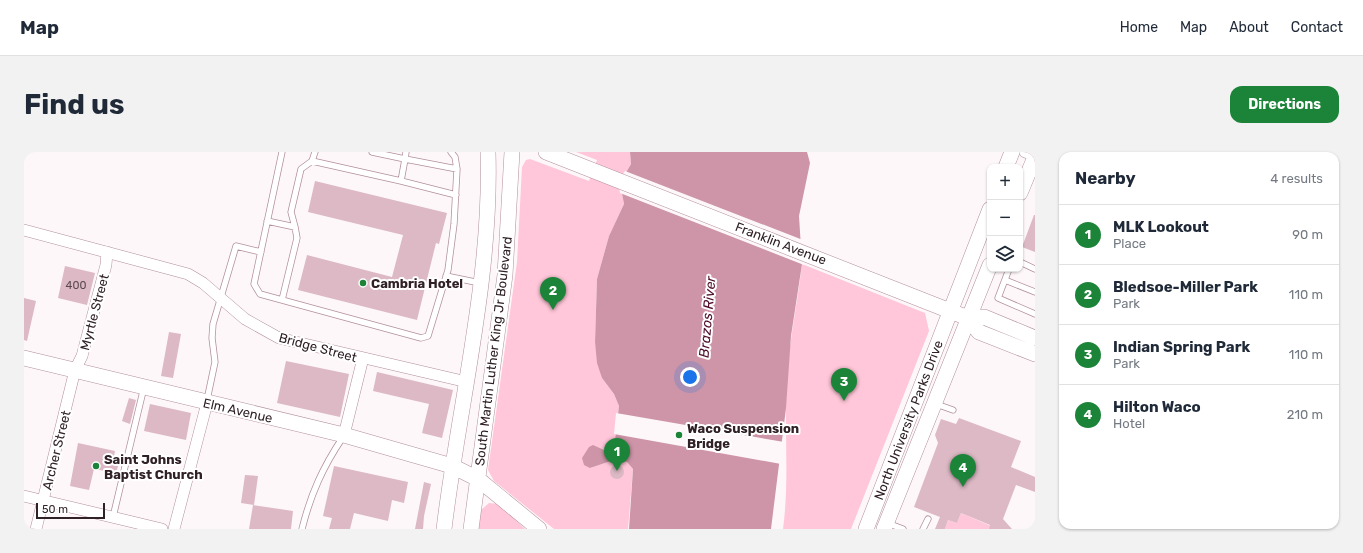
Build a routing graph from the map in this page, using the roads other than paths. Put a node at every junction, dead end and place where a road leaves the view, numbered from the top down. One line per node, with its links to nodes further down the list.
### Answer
1 (282, 152): 20 (lane)
2 (315, 152): 13 (lane)
3 (372, 152): 12 (lane)
4 (406, 152): 12 (lane)
5 (451, 152): 15 (lane)
6 (488, 152): 31 (main road, South Martin Luther King Jr Boulevard)
7 (512, 152): 50 (main road, South Martin Luther King Jr Boulevard)
8 (546, 152): 35 (main road, Franklin Avenue)
9 (1012, 152): 14 (main road)
10 (1025, 152): 11 (street)
11 (1035, 157): 17 (main road)
12 (405, 159): 15 (lane); 16 (lane)
13 (312, 161): 16 (lane); 21 (lane)
14 (1007, 164)
15 (457, 169): 18 (lane)
16 (401, 181): 18 (lane)
17 (1023, 186)
18 (456, 195): 29 (lane)
19 (987, 216): 35 (main road, North University Parks Drive)
20 (267, 221): 21 (lane); 24 (lane)
21 (295, 227): 34 (lane)
22 (24, 230): 23 (street, Bridge Street)
23 (107, 252): 33 (street, Bridge Street); 42 (street, Myrtle Street)
24 (261, 252): 33 (lane); 34 (lane)
25 (1023, 263): 26 (lane)
26 (1035, 268)
27 (987, 272): 37 (main road, North University Parks Drive)
28 (1008, 272): 30 (lane)
29 (446, 276): 31 (lane); 34 (lane)
30 (1005, 280): 32 (lane); 36 (lane)
31 (480, 283): 43 (main road, South Martin Luther King Jr Boulevard)
32 (1035, 292)
33 (220, 298): 41 (street, Bridge Street); 45 (lane)
34 (282, 300)
35 (950, 311): 37 (main road, Franklin Avenue); 63 (main road, North University Parks Drive)
36 (1035, 314)
37 (968, 318): 38 (main road, Franklin Avenue); 39 (main road, Franklin Avenue); 46 (main road, North University Parks Drive)
38 (1035, 338)
39 (1035, 354)
40 (24, 358): 42 (main road, Elm Avenue)
41 (363, 358): 43 (street, Bridge Street); 48 (street)
42 (75, 370): 44 (main road, Elm Avenue); 52 (street, Archer Street)
43 (467, 382): 49 (main road, South Martin Luther King Jr Boulevard)
44 (144, 387): 45 (main road, Elm Avenue); 53 (lane)
45 (207, 403): 48 (main road, Elm Avenue); 58 (street)
46 (934, 403): 47 (lane); 55 (main road, North University Parks Drive)
47 (953, 410)
48 (344, 435): 49 (main road, Elm Avenue); 59 (lane)
49 (452, 466): 50 (main road, Elm Avenue); 60 (main road, South Martin Luther King Jr Boulevard)
50 (478, 479): 61 (main road, South Martin Luther King Jr Boulevard); 62 (main road, Elm Avenue)
51 (24, 496): 52 (street)
52 (43, 500): 53 (street); 56 (street, Archer Street)
53 (114, 517): 57 (street)
54 (928, 519): 65 (lane)
55 (885, 526): 64 (lane)
56 (36, 529)
57 (162, 529)
58 (174, 529)
59 (302, 529)
60 (444, 529)
61 (471, 529)
62 (539, 529)
63 (866, 529)
64 (903, 529)
65 (923, 529)

